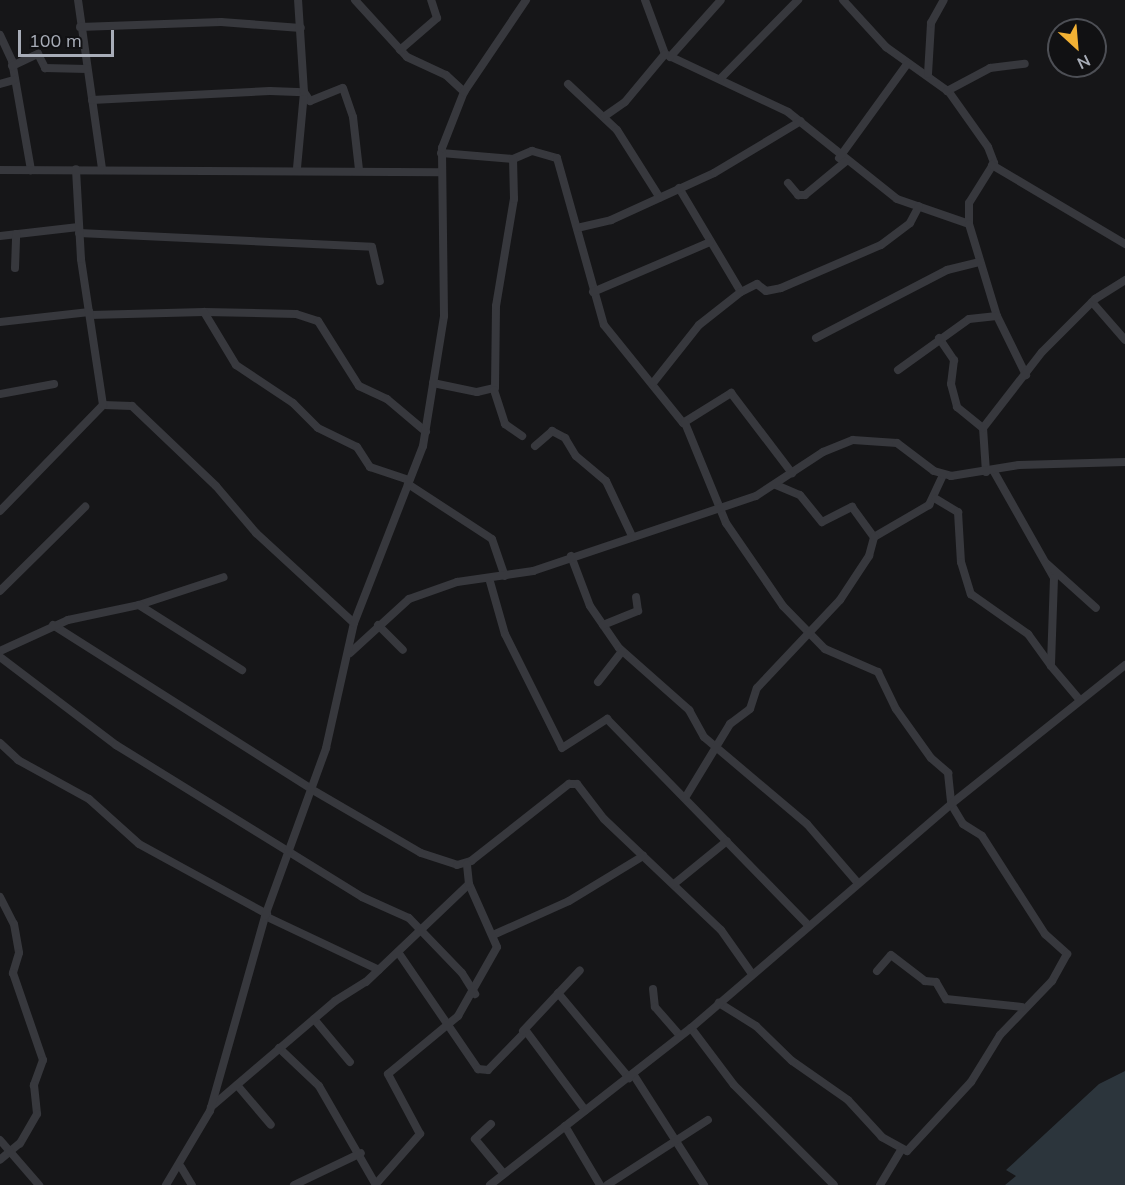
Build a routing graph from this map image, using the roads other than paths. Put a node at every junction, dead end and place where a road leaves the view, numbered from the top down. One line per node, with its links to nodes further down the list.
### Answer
1 (78, 0): 11 (street)
2 (298, 0): 12 (street)
3 (356, 0): 14 (street)
4 (431, 0): 14 (street)
5 (526, 0): 28 (street)
6 (645, 0): 15 (street)
7 (721, 0): 15 (street)
8 (798, 0): 22 (street)
9 (843, 0): 19 (street)
10 (944, 0): 16 (street)
11 (80, 27): 12 (street); 20 (street)
12 (301, 28): 27 (street)
13 (0, 35): 18 (street)
14 (400, 50): 28 (street)
15 (668, 55): 22 (street); 30 (street)
16 (925, 61): 19 (street); 21 (street)
17 (1025, 63): 26 (street)
18 (12, 66): 20 (street); 23 (street)
19 (911, 66): 21 (street); 34 (street)
20 (87, 69): 29 (street)
21 (928, 74): 26 (street)
22 (721, 78): 31 (street)
23 (14, 80): 24 (street); 39 (street)
24 (0, 84)
25 (568, 84): 30 (street)
26 (947, 90): 35 (street)
27 (304, 92): 29 (street); 36 (street); 40 (street)
28 (464, 92): 32 (street)
29 (92, 100): 38 (street)
30 (605, 116): 45 (street)
31 (801, 121): 34 (street); 44 (street)
32 (441, 153): 33 (street); 42 (street)
33 (513, 159): 48 (street); 73 (street)
34 (842, 160): 43 (street); 46 (street)
35 (993, 165): 47 (street); 53 (street)
36 (297, 168): 38 (street); 40 (street)
37 (76, 169): 38 (street); 39 (street); 49 (street)
38 (102, 169)
39 (31, 170): 41 (street)
40 (359, 170): 42 (street)
41 (0, 171)
42 (441, 172): 70 (street)
43 (788, 183)
44 (679, 188): 45 (street); 52 (street)
45 (660, 198): 48 (street)
46 (919, 206): 47 (street); 59 (street)
47 (969, 224): 54 (street)
48 (577, 228): 58 (street)
49 (79, 230): 50 (street); 57 (street); 62 (street)
50 (16, 234): 51 (street); 55 (street)
51 (0, 236)
52 (710, 242): 58 (street); 59 (street)
53 (1125, 244)
54 (980, 262): 63 (street); 65 (street)
55 (15, 268)
56 (1125, 280): 60 (street)
57 (380, 281)
58 (593, 292): 71 (street)
59 (741, 292): 71 (street)
60 (1091, 307): 67 (street); 69 (street)
61 (204, 312): 62 (street); 78 (street); 85 (street)
62 (89, 313): 64 (street); 75 (street)
63 (997, 316): 66 (street); 69 (street)
64 (0, 322)
65 (816, 338)
66 (939, 338): 68 (street); 77 (street)
67 (1125, 340)
68 (898, 370)
69 (1026, 375): 77 (street)
70 (433, 383): 73 (street); 78 (street)
71 (653, 383): 76 (street)
72 (54, 384): 74 (street)
73 (494, 390): 79 (street)
74 (0, 394)
75 (104, 405): 90 (street); 105 (street)
76 (685, 423): 83 (street); 89 (street)
77 (983, 428): 82 (street)
78 (426, 432): 85 (street)
79 (522, 436)
80 (535, 446): 91 (street)
81 (1125, 462): 82 (street)
82 (989, 471): 84 (street); 94 (street)
83 (792, 472): 84 (street); 86 (street)
84 (943, 475): 87 (street)
85 (409, 482): 95 (street); 105 (street)
86 (776, 485): 89 (street); 92 (street)
87 (936, 499): 92 (street); 114 (street)
88 (85, 507): 98 (street)
89 (720, 508): 91 (street); 106 (street)
90 (0, 511)
91 (632, 536): 93 (street)
92 (874, 537): 106 (street)
93 (571, 556): 95 (street); 104 (street)
94 (1046, 562): 101 (street); 114 (street)
95 (509, 576): 97 (street)
96 (224, 577): 100 (street)
97 (489, 578): 103 (street); 121 (street)
98 (0, 591)
99 (636, 597): 104 (street)
100 (139, 605): 102 (street); 115 (street)
101 (1096, 608)
102 (53, 625): 109 (street); 120 (street)
103 (378, 625): 107 (street); 108 (street)
104 (603, 625): 110 (street)
105 (353, 626): 107 (street); 111 (street)
106 (812, 630): 119 (street); 122 (street)
107 (368, 633): 111 (street)
108 (403, 650)
109 (0, 651)
110 (622, 651): 116 (street); 119 (street)
111 (349, 654): 120 (street)
112 (0, 657): 124 (street)
113 (1125, 664): 117 (street)
114 (1051, 666): 117 (street)
115 (242, 670)
116 (598, 682)
117 (1079, 699): 122 (street)
118 (0, 743): 131 (street)
119 (715, 746): 121 (street); 127 (street)
120 (312, 789): 124 (street); 126 (street)
121 (685, 798): 123 (street)
122 (951, 804): 127 (street); 144 (street)
123 (727, 841): 129 (street); 132 (street)
124 (290, 854): 131 (street); 133 (street)
125 (643, 856): 126 (street); 129 (street); 134 (street)
126 (467, 864): 128 (street)
127 (858, 883): 132 (street)
128 (469, 884): 133 (street); 134 (street)
129 (674, 884): 139 (street)
130 (0, 897): 164 (street)
131 (266, 915): 137 (street); 154 (street)
132 (808, 925): 139 (street)
133 (421, 927): 135 (street); 142 (street)
134 (497, 936): 142 (street)
135 (398, 952): 137 (street); 146 (street)
136 (580, 970): 141 (street)
137 (374, 971): 145 (street)
138 (876, 971): 144 (street)
139 (752, 974): 143 (street)
140 (653, 989): 149 (street)
141 (558, 993): 148 (street); 152 (street)
142 (475, 994): 146 (street)
143 (719, 1004): 147 (street); 162 (street)
144 (1022, 1007): 162 (street)
145 (314, 1019): 150 (street); 151 (street)
146 (450, 1024): 148 (street); 168 (street)
147 (691, 1028): 149 (street); 178 (street)
148 (523, 1031): 155 (street)
149 (680, 1036): 152 (street)
150 (279, 1048): 153 (street); 163 (street)
151 (350, 1062)
152 (631, 1076): 155 (street); 160 (street)
153 (237, 1085): 154 (street); 158 (street)
154 (211, 1107): 166 (street)
155 (585, 1110): 159 (street)
156 (708, 1120): 160 (street)
157 (491, 1124): 167 (street)
158 (271, 1125)
159 (565, 1126): 167 (street); 175 (street)
160 (674, 1139): 176 (street); 177 (street)
161 (0, 1140): 164 (street)
162 (901, 1150): 179 (street)
163 (361, 1153): 168 (street); 172 (street)
164 (11, 1154): 165 (street); 169 (street)
165 (0, 1160)
166 (181, 1167): 170 (street); 171 (street)
167 (503, 1175): 173 (street); 174 (street)
168 (376, 1184)
169 (39, 1185)
170 (166, 1185)
171 (192, 1185)
172 (294, 1185)
173 (490, 1185)
174 (508, 1185)
175 (600, 1185)
176 (606, 1185)
177 (704, 1185)
178 (834, 1185)
179 (880, 1185)

